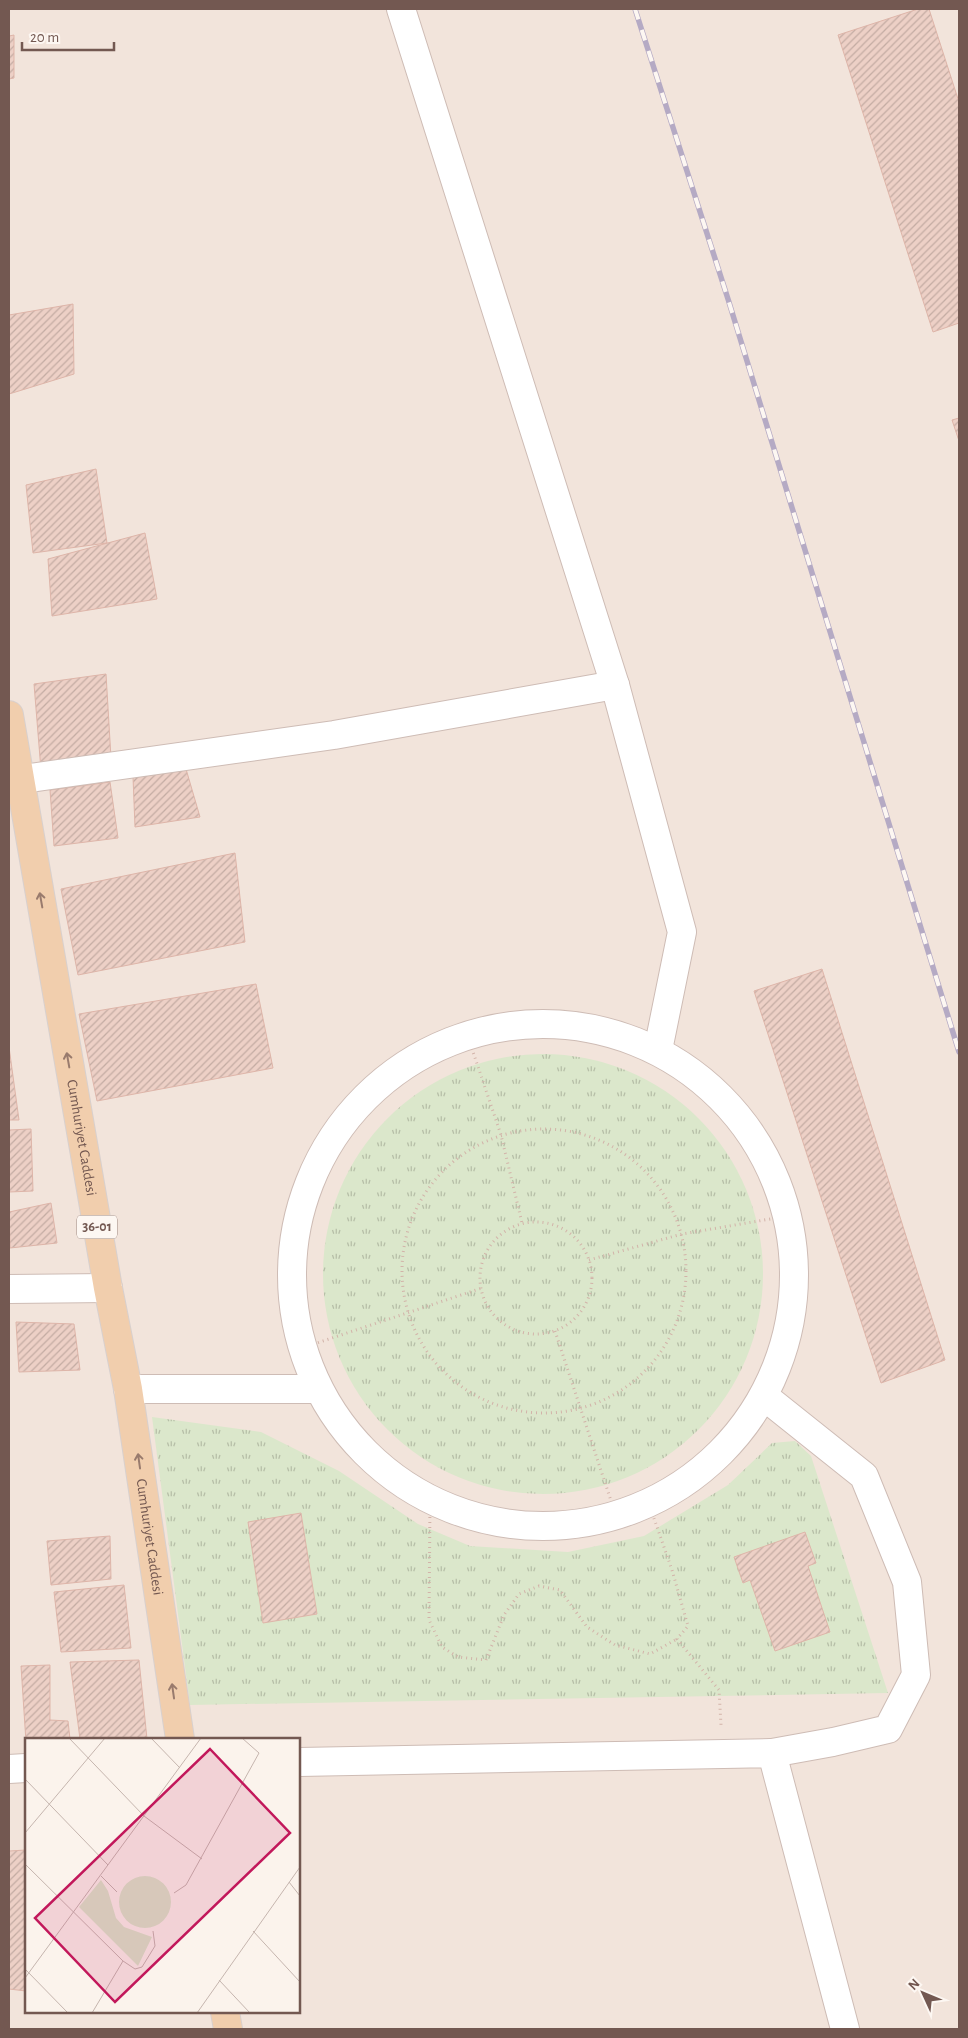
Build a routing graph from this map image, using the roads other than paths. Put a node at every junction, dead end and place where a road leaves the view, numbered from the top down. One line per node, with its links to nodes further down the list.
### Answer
1 (401, 9): 2 (street)
2 (615, 686): 4 (street); 5 (street)
3 (9, 715): 4 (main road, Cumhuriyet Caddesi / 36-01)
4 (14, 781): 6 (main road, Cumhuriyet Caddesi / 36-01, one-way to 4)
5 (658, 1050): 9 (street); 10 (street)
6 (108, 1288): 7 (street); 8 (main road, Cumhuriyet Caddesi / 36-01)
7 (9, 1289)
8 (128, 1389): 9 (street); 11 (main road, Cumhuriyet Caddesi / 36-01, one-way to 8)
9 (317, 1389): 10 (street)
10 (765, 1397): 12 (street)
11 (180, 1738)
12 (772, 1753): 13 (street); 18 (street)
13 (300, 1762)
14 (25, 1768): 15 (street)
15 (9, 1769)
16 (225, 2013): 17 (main road)
17 (228, 2029)
18 (845, 2029)

